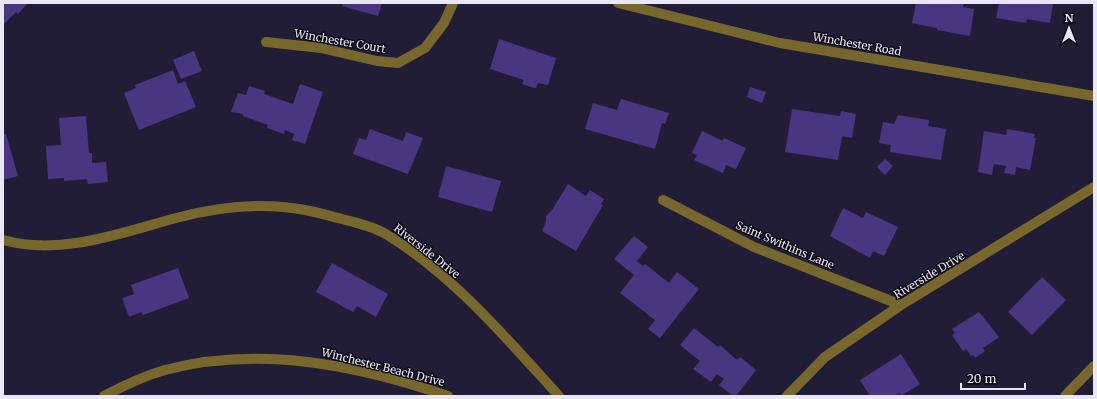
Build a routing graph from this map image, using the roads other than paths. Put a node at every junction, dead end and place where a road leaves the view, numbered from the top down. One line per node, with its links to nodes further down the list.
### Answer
1 (452, 3): 3 (street, Winchester Court)
2 (618, 3): 4 (street, Winchester Road)
3 (266, 42)
4 (1094, 96)
5 (1094, 187): 8 (street, Riverside Drive)
6 (663, 200): 8 (street, Saint Swithins Lane)
7 (3, 240): 12 (street, Riverside Drive)
8 (900, 305): 13 (street, Riverside Drive)
9 (1094, 366): 14 (street)
10 (104, 396): 11 (street, Winchester Beach Drive)
11 (448, 396)
12 (559, 396)
13 (787, 396)
14 (1065, 396)

